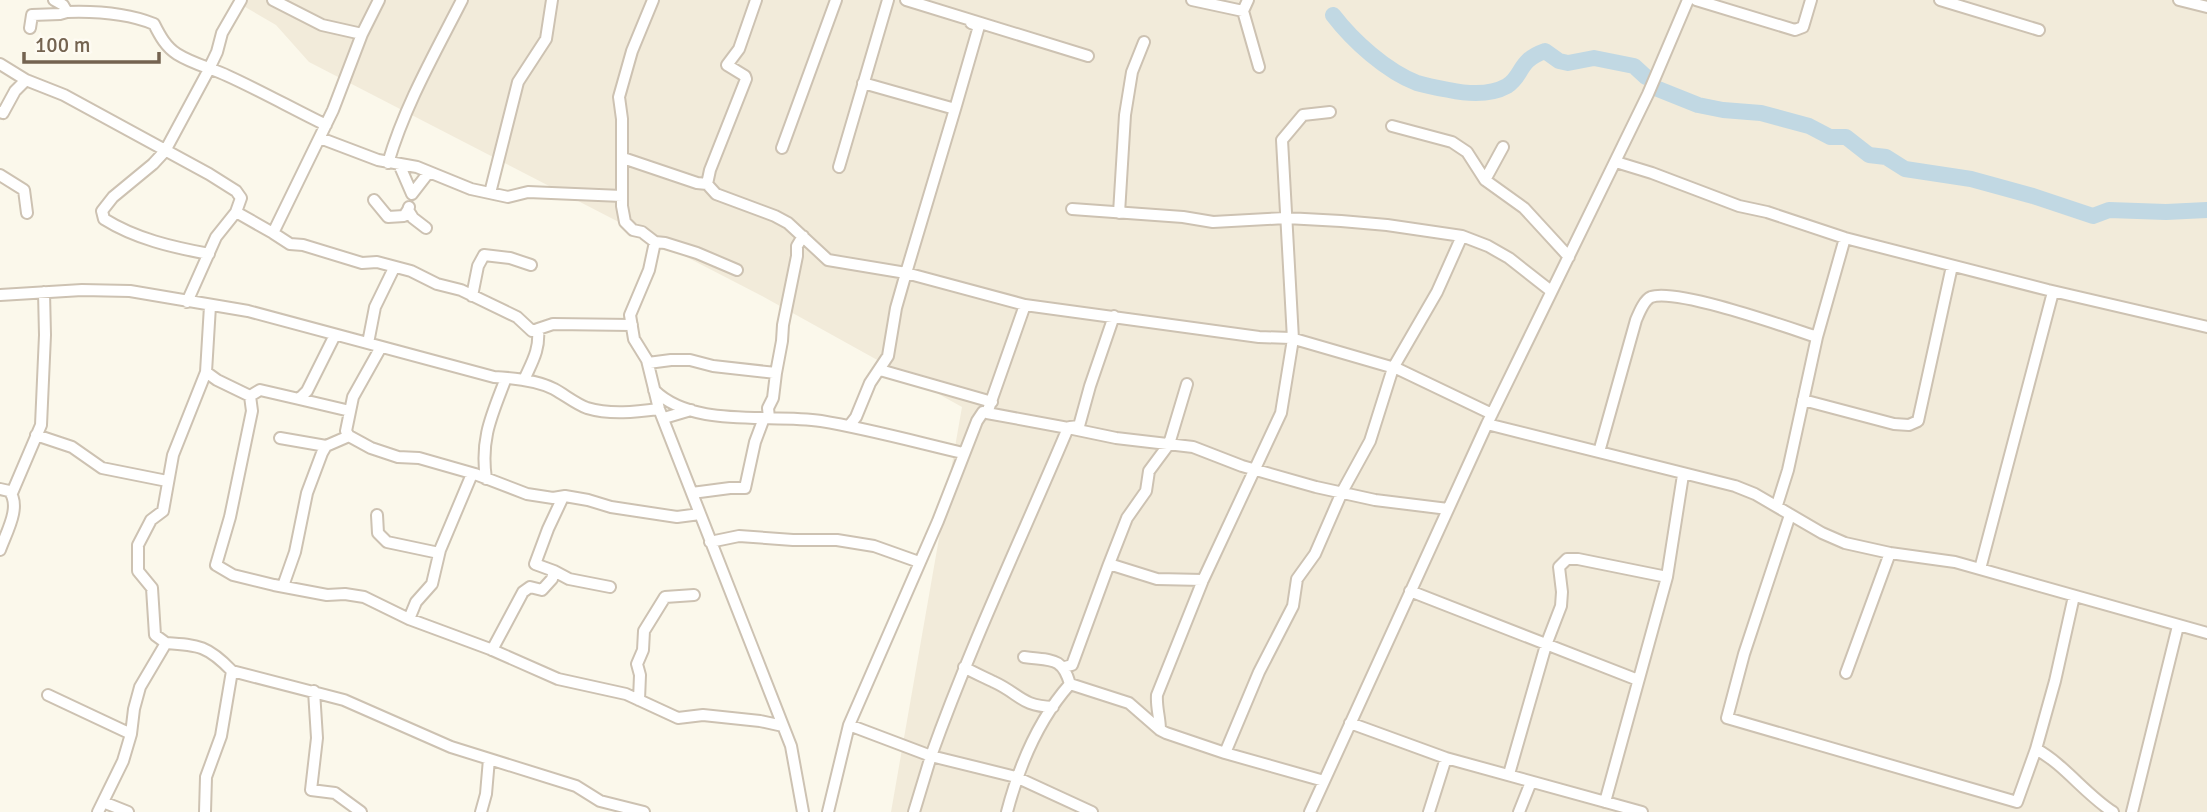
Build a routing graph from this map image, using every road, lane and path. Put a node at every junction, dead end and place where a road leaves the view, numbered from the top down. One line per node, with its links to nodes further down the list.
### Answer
1 (54, 0): 21 (street)
2 (240, 0): 28 (street)
3 (273, 0): 24 (street)
4 (379, 0): 24 (street)
5 (462, 0): 43 (street)
6 (552, 0): 49 (street)
7 (653, 0): 41 (street)
8 (756, 0): 48 (street)
9 (836, 0): 39 (street)
10 (888, 0): 31 (street)
11 (905, 0): 26 (street); 32 (street)
12 (1192, 0): 20 (street)
13 (1248, 0): 20 (street)
14 (1688, 0): 42 (street)
15 (1696, 0): 16 (street)
16 (1811, 0)
17 (1940, 0): 23 (street)
18 (2179, 0): 19 (street)
19 (2207, 7)
20 (1243, 11): 29 (street)
21 (67, 12): 22 (street); 28 (street)
22 (30, 27)
23 (2039, 30)
24 (362, 34): 35 (street)
25 (1144, 42): 56 (street)
26 (1088, 57)
27 (0, 64): 30 (street)
28 (210, 68): 35 (street); 40 (street)
29 (1259, 68)
30 (26, 80): 33 (street); 40 (street)
31 (863, 83): 32 (street); 44 (street)
32 (955, 109): 71 (street)
33 (0, 112)
34 (1330, 112): 58 (street)
35 (326, 125): 37 (street)
36 (1392, 125): 47 (street)
37 (320, 138): 43 (street); 60 (street)
38 (1503, 147): 47 (street)
39 (782, 148)
40 (164, 151): 55 (street); 65 (street)
41 (623, 158): 48 (street); 51 (street)
42 (1616, 162): 63 (street); 66 (street)
43 (394, 164): 45 (street); 50 (street)
44 (839, 167)
45 (429, 172): 49 (street); 50 (street)
46 (0, 175): 57 (street)
47 (1485, 180): 66 (street)
48 (707, 184): 61 (street)
49 (490, 193): 51 (street)
50 (412, 194): 54 (street)
51 (622, 196): 64 (street)
52 (374, 200): 54 (street)
53 (1072, 209): 56 (street)
54 (408, 210): 59 (street)
55 (236, 212): 60 (street); 65 (street)
56 (1119, 212): 58 (street)
57 (27, 213)
58 (1286, 218): 62 (street); 86 (street)
59 (426, 228)
60 (273, 233): 69 (street)
61 (803, 236): 71 (street); 93 (street)
62 (1462, 236): 72 (street); 90 (street)
63 (1845, 238): 68 (street); 85 (street)
64 (655, 242): 70 (street); 81 (street)
65 (208, 254): 77 (street)
66 (1569, 257): 72 (street)
67 (531, 265): 76 (street)
68 (1952, 266): 74 (street); 100 (street)
69 (394, 268): 76 (street); 87 (street)
70 (737, 270)
71 (906, 273): 78 (street); 91 (street)
72 (1552, 291): 106 (street)
73 (44, 292): 75 (street); 77 (street); 109 (street)
74 (2053, 292): 82 (street); 137 (street)
75 (0, 295)
76 (472, 296): 83 (street)
77 (187, 303): 79 (street)
78 (1025, 305): 80 (street); 101 (street)
79 (211, 306): 84 (street); 92 (street)
80 (1114, 316): 86 (street); 108 (street)
81 (632, 325): 83 (street); 89 (street)
82 (2207, 327)
83 (538, 329): 95 (street)
84 (335, 335): 87 (street); 99 (street)
85 (1817, 337): 100 (street); 114 (street)
86 (1293, 339): 90 (street); 116 (street)
87 (368, 343): 88 (street)
88 (381, 347): 94 (street); 103 (street)
89 (648, 363): 93 (street); 97 (street)
90 (1393, 368): 106 (street); 122 (street)
91 (880, 370): 101 (street); 107 (street)
92 (206, 372): 98 (street); 120 (street)
93 (776, 373): 105 (street)
94 (506, 378): 95 (street); 119 (street)
95 (524, 380): 104 (street)
96 (1187, 384): 112 (street)
97 (654, 390): 102 (street); 104 (street)
98 (250, 396): 99 (street); 141 (street)
99 (299, 399): 103 (street)
100 (1803, 400): 126 (street)
101 (990, 407): 108 (street); 115 (street)
102 (691, 410): 104 (street); 105 (street)
103 (350, 411): 110 (street)
104 (662, 414): 123 (street)
105 (766, 418): 107 (street); 123 (street)
106 (1490, 419): 114 (street); 127 (street)
107 (849, 426): 115 (street)
108 (1068, 428): 112 (street); 153 (street)
109 (36, 435): 120 (street); 124 (street)
110 (349, 436): 113 (street); 117 (street)
111 (280, 438): 113 (street)
112 (1169, 444): 116 (street); 136 (street)
113 (326, 446): 141 (street)
114 (1599, 452): 118 (street)
115 (963, 453): 135 (street)
116 (1254, 469): 122 (street); 140 (street)
117 (472, 474): 119 (street); 133 (street)
118 (1683, 475): 126 (street); 139 (street)
119 (486, 479): 125 (street)
120 (167, 481): 149 (street)
121 (0, 489): 124 (street)
122 (1342, 492): 127 (street); 169 (street)
123 (692, 493): 129 (street)
124 (12, 494): 132 (street)
125 (563, 497): 129 (street); 138 (street)
126 (1777, 505): 130 (street)
127 (1448, 509): 143 (street)
128 (377, 514): 133 (street)
129 (700, 514): 131 (street)
130 (1790, 515): 134 (street); 168 (street)
131 (710, 541): 135 (street); 165 (street)
132 (0, 550)
133 (439, 554): 146 (street)
134 (1890, 554): 137 (street); 156 (street)
135 (919, 562): 164 (street)
136 (1109, 564): 140 (street); 154 (street)
137 (1980, 569): 145 (street)
138 (554, 571): 142 (street); 151 (street)
139 (1667, 577): 150 (street); 157 (street)
140 (1203, 580): 166 (street)
141 (283, 586): 146 (street)
142 (610, 587)
143 (1410, 591): 150 (street); 163 (street)
144 (694, 595): 161 (street)
145 (2074, 596): 147 (street); 168 (street)
146 (410, 619): 151 (street)
147 (2178, 626): 148 (street); 194 (street)
148 (2207, 634)
149 (166, 643): 155 (street); 167 (street)
150 (1546, 645): 157 (street); 173 (street)
151 (492, 650): 161 (street)
152 (1024, 657): 154 (street)
153 (964, 667): 162 (street); 170 (street)
154 (1064, 667): 158 (street)
155 (232, 671): 159 (street); 180 (street)
156 (1846, 673)
157 (1638, 680): 177 (street)
158 (1070, 684): 162 (street); 166 (street)
159 (314, 691): 172 (street); 181 (street)
160 (48, 695): 167 (street)
161 (639, 700): 165 (street)
162 (1054, 707): 174 (street)
163 (1350, 723): 171 (street); 175 (street)
164 (849, 725): 170 (street); 185 (street)
165 (783, 726): 184 (street)
166 (1160, 730): 169 (street)
167 (131, 734): 178 (street)
168 (2036, 749): 193 (street)
169 (1225, 753): 175 (street)
170 (931, 755): 174 (street); 186 (street)
171 (1446, 758): 173 (street); 190 (street)
172 (489, 759): 182 (street); 183 (street)
173 (1509, 774): 176 (street)
174 (1016, 777): 187 (street); 188 (street)
175 (1324, 781): 189 (street)
176 (1531, 782): 177 (street); 191 (street)
177 (1605, 802): 192 (street)
178 (101, 807): 179 (street)
179 (128, 812)
180 (205, 812)
181 (361, 812)
182 (481, 812)
183 (644, 812)
184 (803, 812)
185 (828, 812)
186 (914, 812)
187 (1007, 812)
188 (1092, 812)
189 (1310, 812)
190 (1429, 812)
191 (1519, 812)
192 (1643, 812)
193 (2113, 812)
194 (2132, 812)

